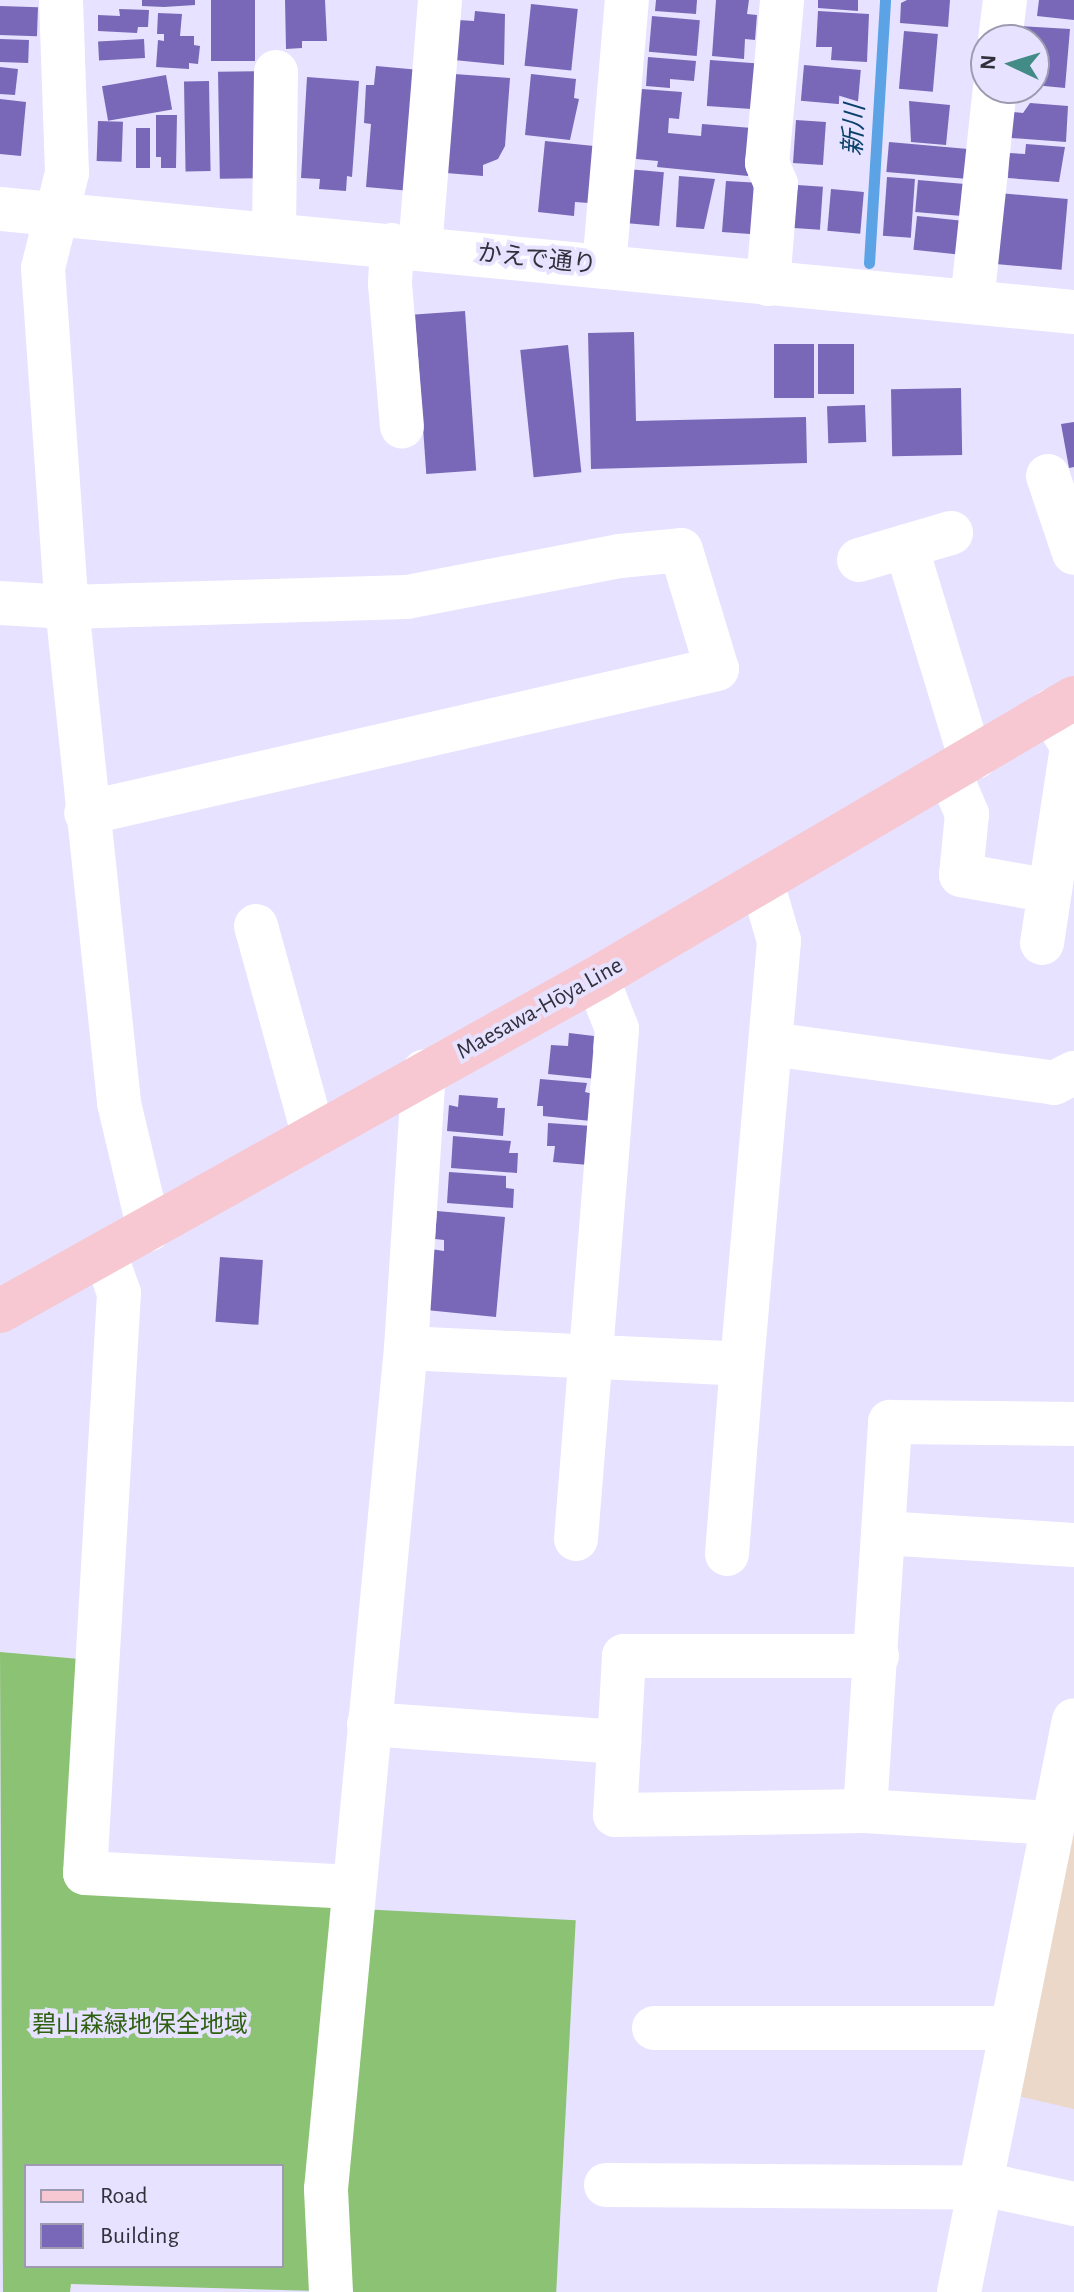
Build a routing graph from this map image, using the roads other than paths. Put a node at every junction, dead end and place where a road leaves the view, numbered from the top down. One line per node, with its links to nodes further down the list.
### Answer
1 (61, 0): 10 (street)
2 (440, 0): 12 (street)
3 (627, 0): 13 (street)
4 (782, 0): 14 (street)
5 (1005, 0): 6 (street)
6 (1002, 24)
7 (276, 72): 11 (street)
8 (993, 104): 15 (street)
9 (0, 209): 10 (street, かえで通り)
10 (58, 215): 11 (street, かえで通り); 24 (street)
11 (274, 234): 12 (street, かえで通り)
12 (406, 247): 13 (street, かえで通り); 17 (street)
13 (604, 267): 14 (street, かえで通り)
14 (768, 284): 15 (street, かえで通り)
15 (972, 302): 16 (street, かえで通り)
16 (1074, 312)
17 (402, 426)
18 (1048, 476): 21 (street)
19 (951, 533): 20 (street)
20 (906, 546): 22 (street); 26 (street)
21 (1074, 553)
22 (859, 560)
23 (0, 603): 24 (street)
24 (67, 607): 27 (street); 27 (street)
25 (1063, 705): 26 (main road, Maesawa-Hōya Line); 29 (street)
26 (962, 764): 28 (main road, Maesawa-Hōya Line); 29 (street)
27 (86, 813): 37 (street)
28 (762, 883): 32 (main road, Maesawa-Hōya Line); 33 (street)
29 (1050, 891): 31 (street)
30 (256, 926): 36 (street)
31 (1042, 943)
32 (597, 978): 34 (main road, Maesawa-Hōya Line); 41 (street)
33 (771, 1044): 35 (street); 42 (street)
34 (424, 1072): 36 (main road, Maesawa-Hōya Line); 40 (street)
35 (1074, 1073)
36 (314, 1136): 37 (main road, Maesawa-Hōya Line)
37 (149, 1230): 38 (main road, Maesawa-Hōya Line)
38 (105, 1254): 39 (main road, Maesawa-Hōya Line); 54 (street)
39 (0, 1311)
40 (406, 1348): 41 (street); 50 (street)
41 (591, 1357): 42 (street); 45 (street)
42 (742, 1364): 47 (street)
43 (1074, 1424): 44 (street)
44 (883, 1533): 46 (street); 48 (street)
45 (576, 1539)
46 (1074, 1545)
47 (727, 1554)
48 (877, 1656): 51 (street); 52 (street)
49 (1074, 1720): 53 (street)
50 (369, 1724): 51 (street); 54 (street)
51 (619, 1742): 52 (street)
52 (865, 1811): 53 (street)
53 (1050, 1823): 56 (street)
54 (354, 1887): 60 (street)
55 (654, 2028): 56 (street)
56 (1011, 2028): 58 (street)
57 (606, 2185): 58 (street)
58 (981, 2190): 59 (street); 61 (street)
59 (1074, 2204)
60 (331, 2292)
61 (959, 2292)

